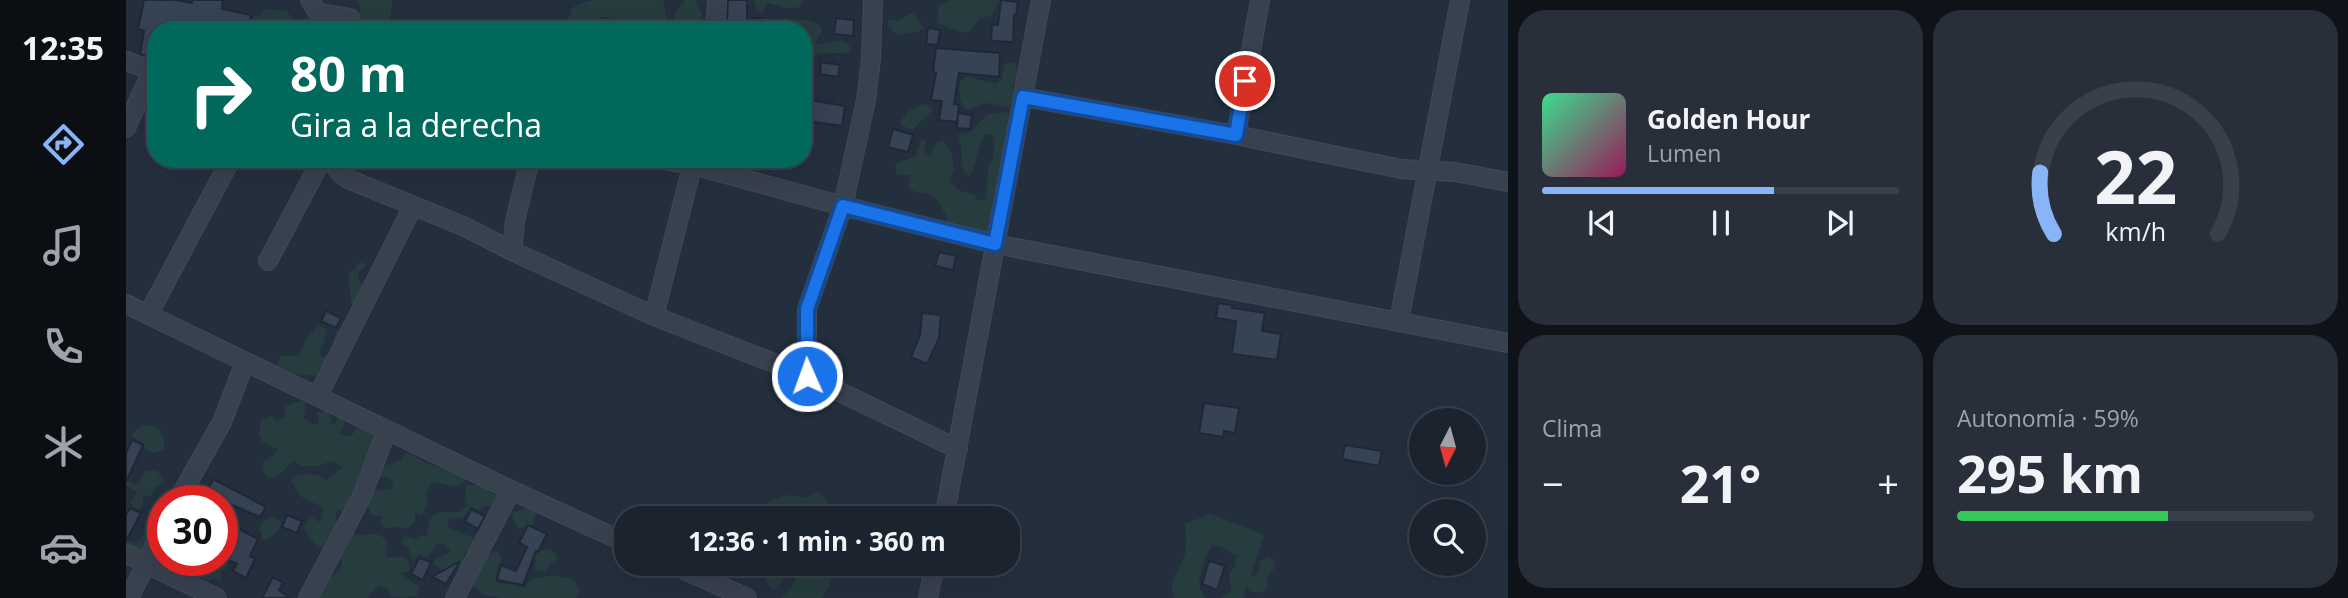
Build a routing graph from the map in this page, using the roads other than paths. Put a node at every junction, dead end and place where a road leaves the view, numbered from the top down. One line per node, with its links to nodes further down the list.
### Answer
1 (310, 0): 7 (street)
2 (717, 0): 8 (street)
3 (873, 0): 24 (street)
4 (1041, 0): 12 (street)
5 (1260, 0): 14 (street)
6 (1460, 0): 21 (street)
7 (350, 18)
8 (716, 21)
9 (126, 61): 10 (street)
10 (147, 68)
11 (147, 85): 13 (street)
12 (1023, 97): 14 (street); 27 (street)
13 (126, 128)
14 (1236, 135): 21 (street)
15 (226, 168): 31 (street)
16 (317, 168): 29 (street)
17 (336, 168): 23 (street)
18 (528, 168): 25 (street)
19 (692, 168): 32 (street)
20 (714, 168): 24 (street)
21 (1427, 171): 22 (street); 33 (street)
22 (1508, 182)
23 (413, 206): 26 (street); 37 (street)
24 (843, 206): 27 (street); 36 (street)
25 (515, 221): 26 (street); 28 (street)
26 (463, 226): 28 (street)
27 (995, 244): 33 (street); 39 (street)
28 (512, 251): 32 (street)
29 (268, 261)
30 (126, 304): 31 (street)
31 (148, 315): 35 (street)
32 (654, 316): 36 (street)
33 (1399, 321): 34 (street)
34 (1508, 343)
35 (245, 362): 37 (street); 40 (street)
36 (807, 376): 39 (street)
37 (318, 396): 38 (street)
38 (387, 430): 41 (street); 50 (street)
39 (958, 449): 42 (street)
40 (186, 485)
41 (511, 490): 43 (street); 51 (street)
42 (946, 506)
43 (614, 537)
44 (126, 554): 45 (street)
45 (146, 564): 48 (street); 49 (street)
46 (698, 576): 52 (street)
47 (933, 576): 53 (street)
48 (129, 598)
49 (217, 598)
50 (308, 598)
51 (455, 598)
52 (747, 598)
53 (928, 598)

